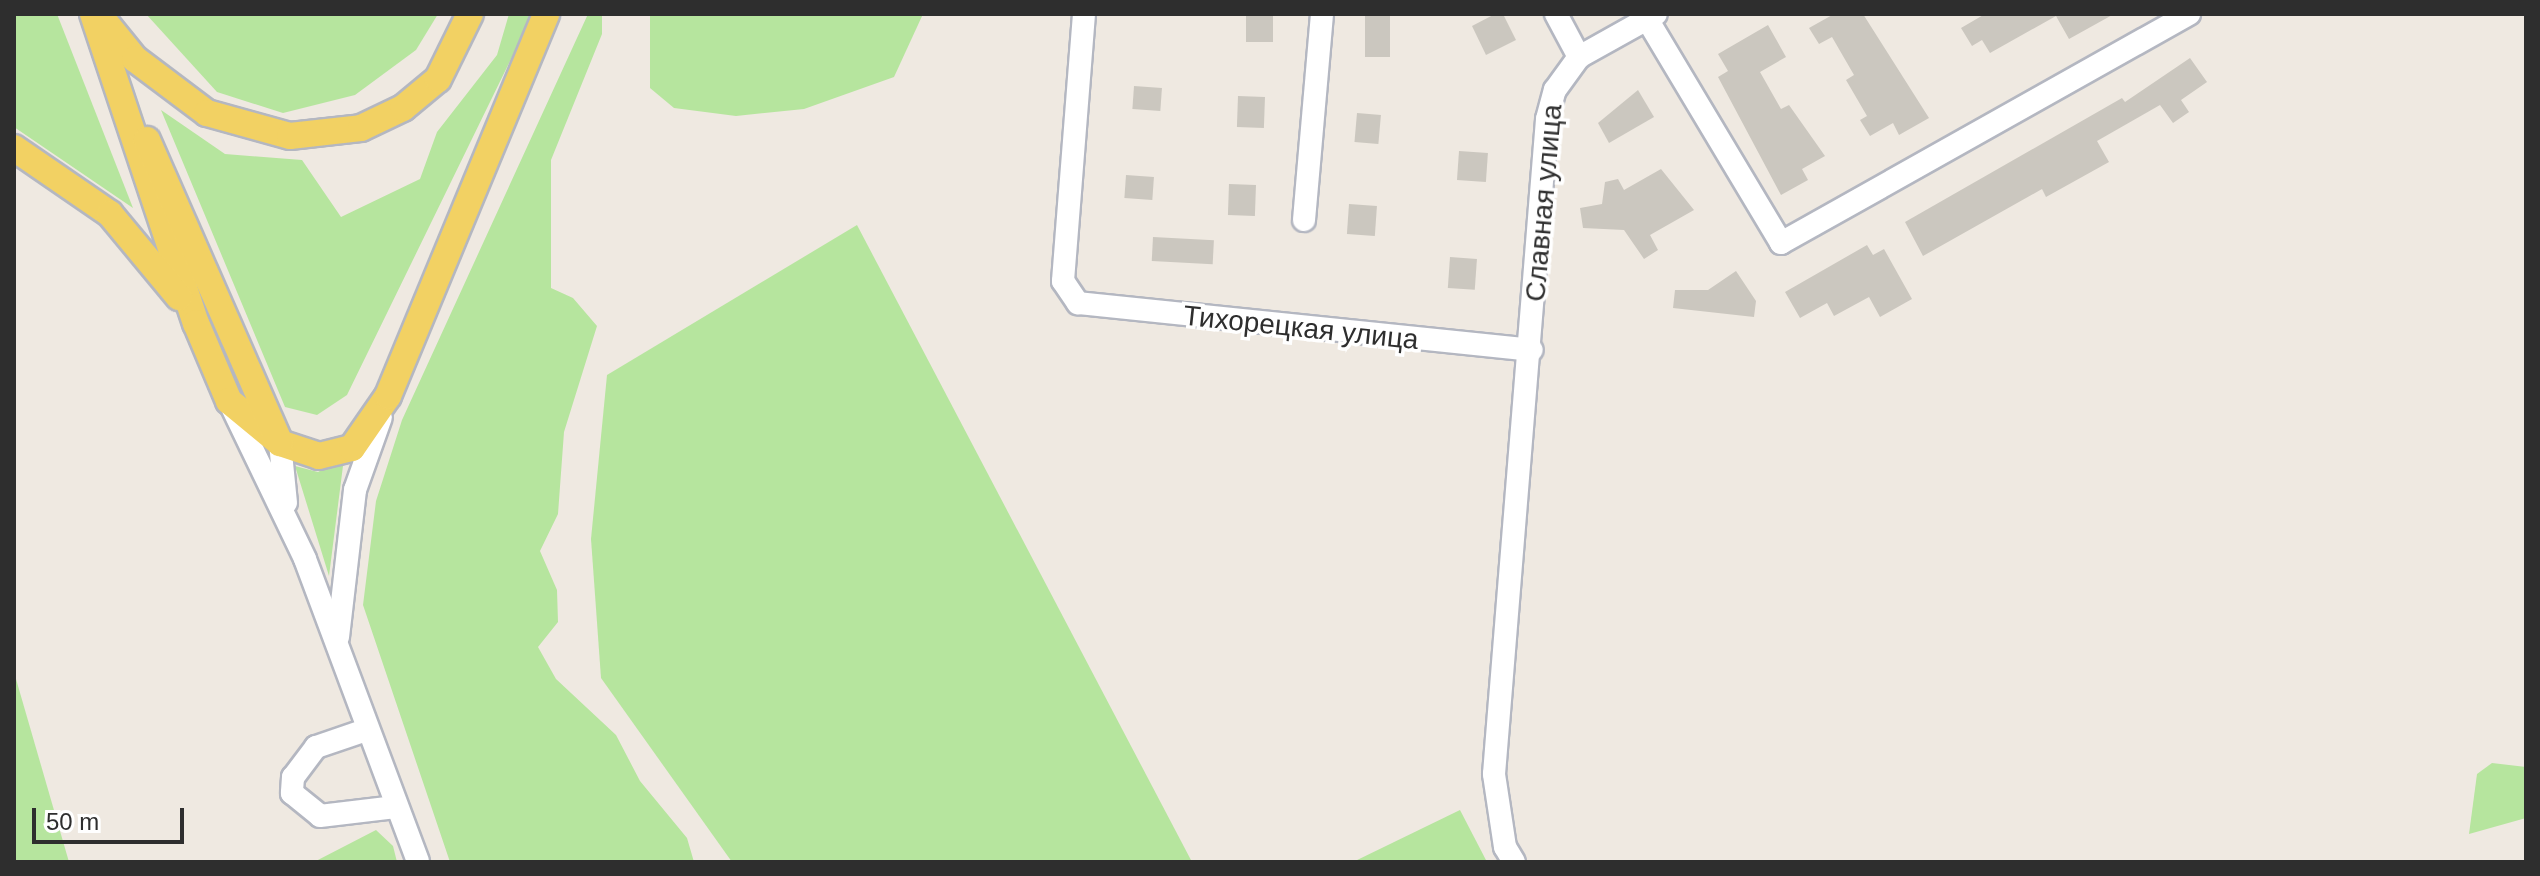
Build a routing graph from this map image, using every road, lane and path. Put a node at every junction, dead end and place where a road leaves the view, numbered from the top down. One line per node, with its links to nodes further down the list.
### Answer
1 (96, 14): 2 (main road); 10 (main road)
2 (470, 14)
3 (546, 14): 15 (main road)
4 (1084, 14): 14 (street, Тихорецкая улица)
5 (1322, 14): 12 (street)
6 (1556, 14): 9 (street)
7 (2189, 14): 8 (street)
8 (1651, 17): 9 (street, Славная улица)
9 (1579, 57): 14 (street, Славная улица)
10 (118, 88): 13 (main road); 17 (main road)
11 (14, 148): 13 (main road)
12 (1304, 220)
13 (196, 323): 16 (main road)
14 (1532, 350): 23 (street, Славная улица)
15 (388, 396): 17 (main road); 19 (street)
16 (229, 401): 17 (main road); 18 (street)
17 (280, 443): 18 (street)
18 (287, 516): 19 (street)
19 (337, 642): 20 (street)
20 (366, 730): 21 (street); 21 (street)
21 (395, 807): 22 (street)
22 (418, 862)
23 (1514, 862)

